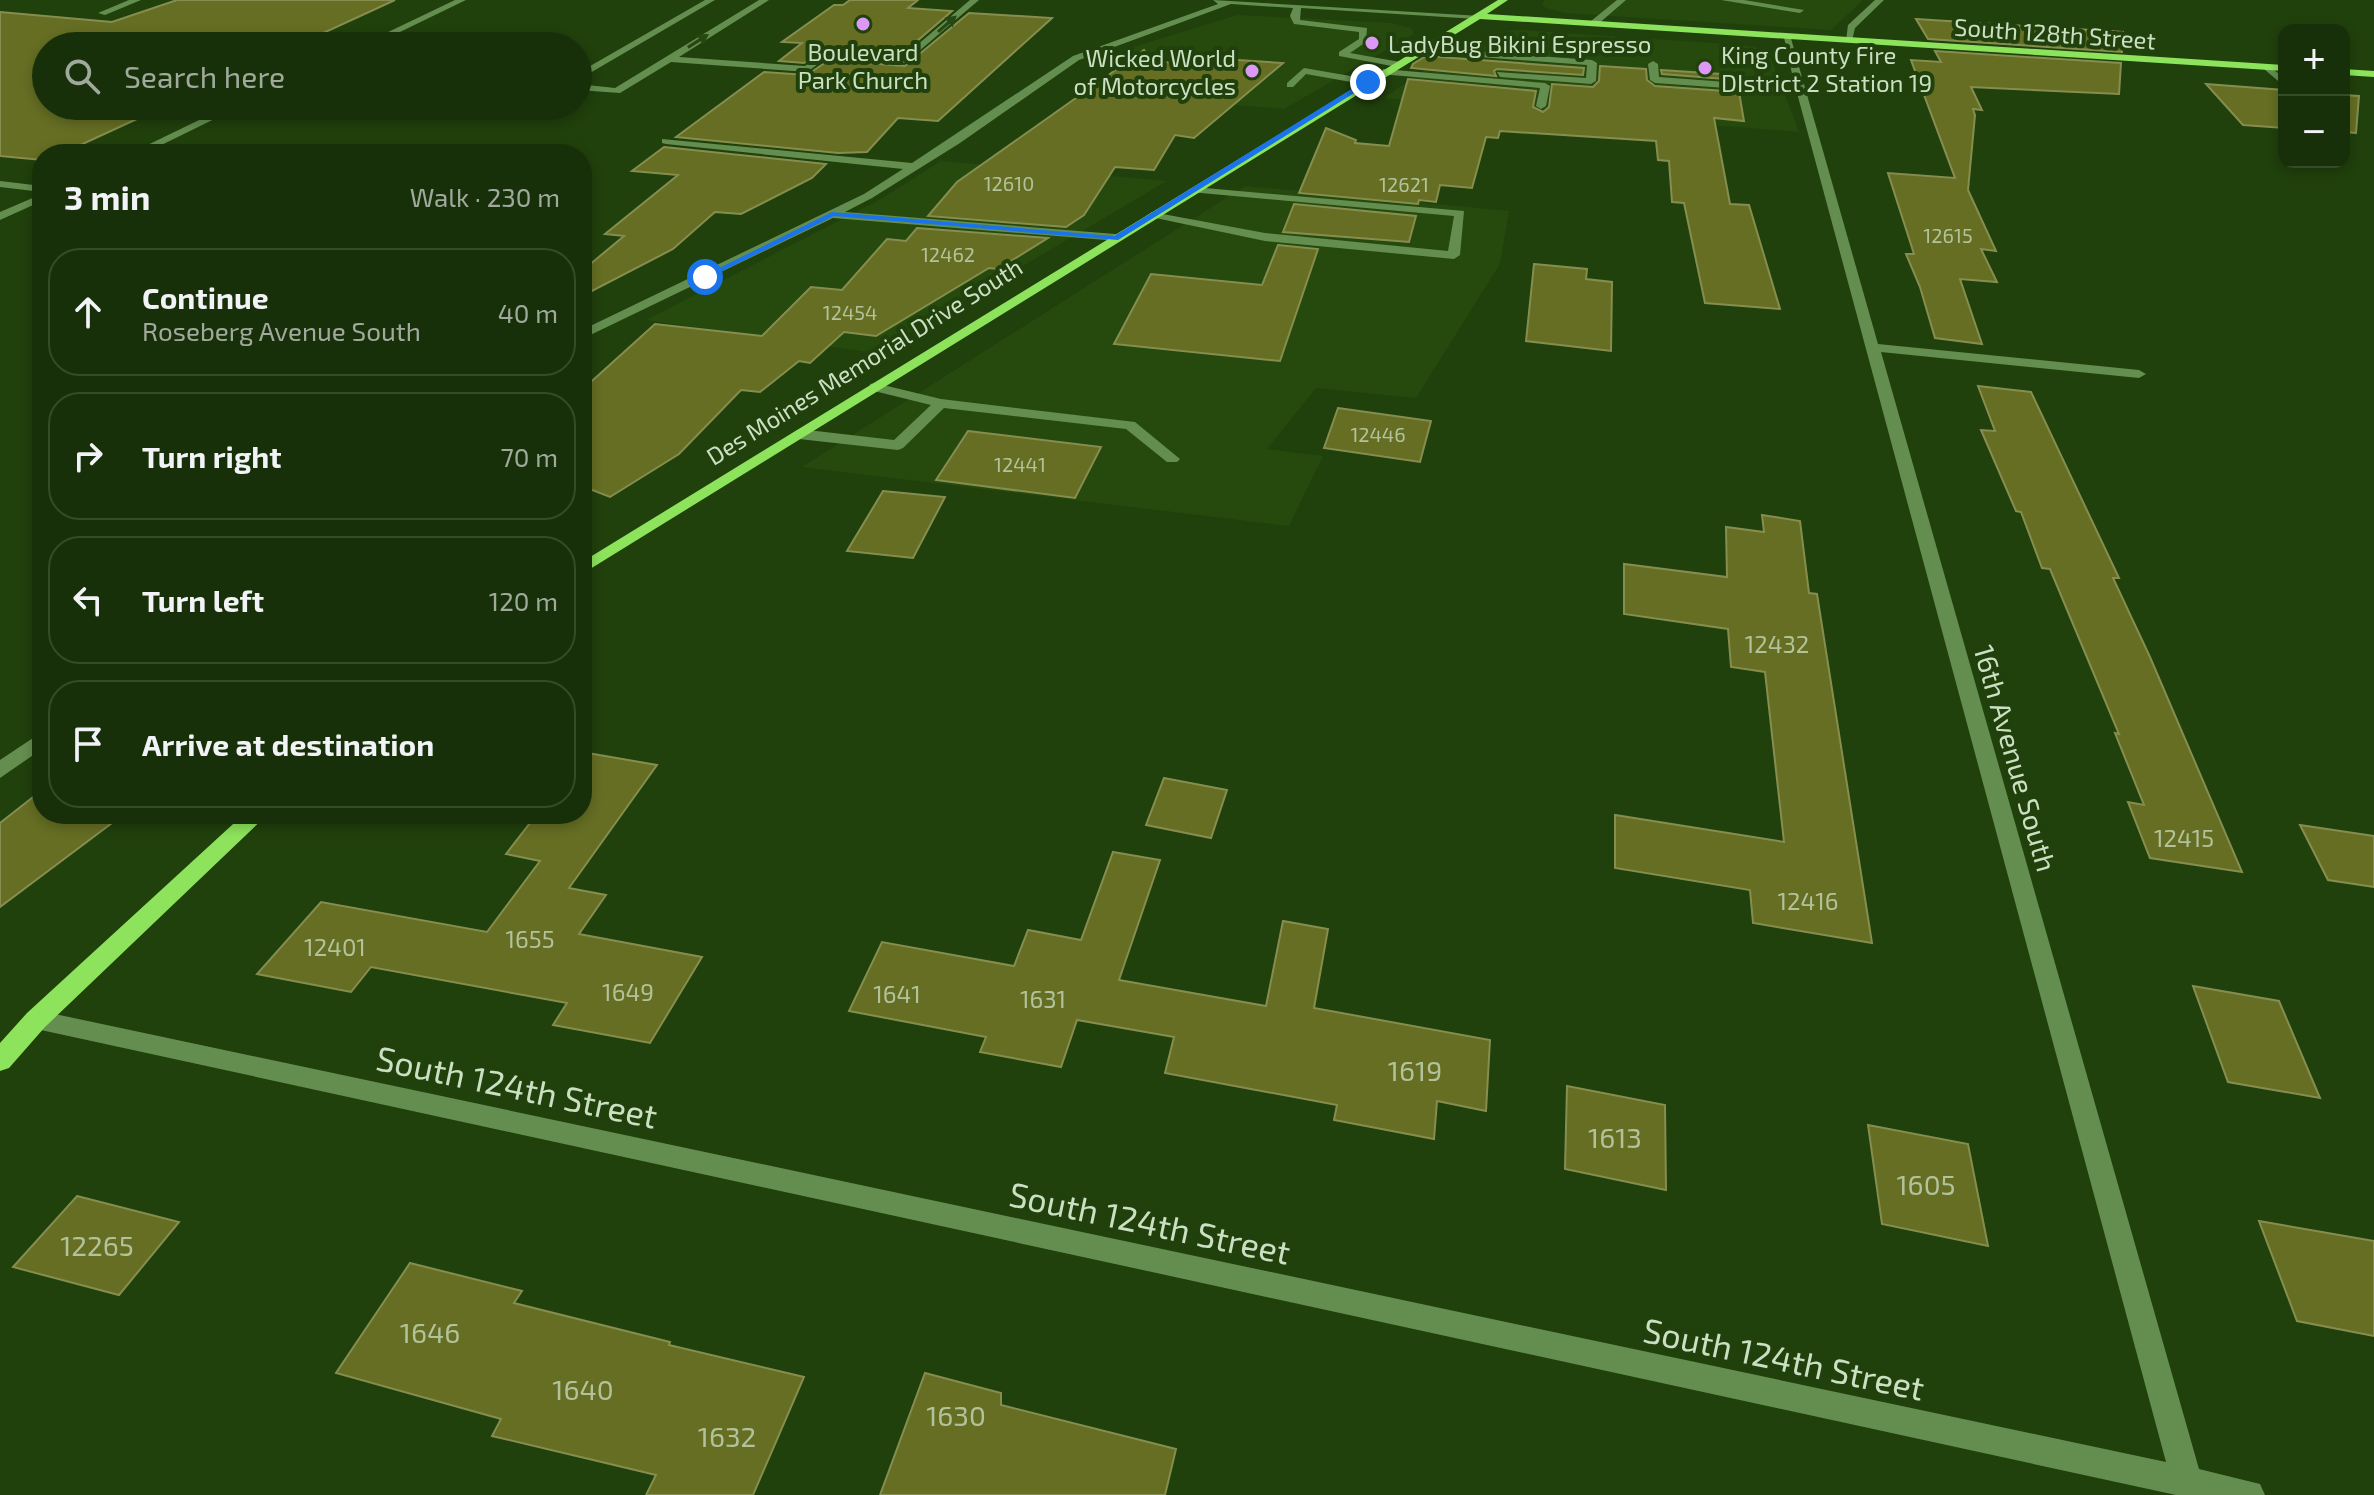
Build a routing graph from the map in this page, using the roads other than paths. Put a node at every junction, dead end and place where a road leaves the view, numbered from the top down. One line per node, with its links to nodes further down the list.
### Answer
1 (137, 0): 14 (street)
2 (462, 0): 17 (street)
3 (711, 0): 26 (street)
4 (765, 0): 21 (street, one-way to 4)
5 (975, 0): 21 (street, one-way to 5)
6 (1201, 0): 11 (street, South 128th Street)
7 (1504, 0): 15 (main road, Des Moines Memorial Drive South)
8 (1622, 0): 16 (street)
9 (1725, 0): 13 (street)
10 (1880, 0): 19 (street)
11 (1230, 2): 12 (street, South 128th Street); 40 (street)
12 (1298, 6): 15 (street, South 128th Street); 22 (street)
13 (1800, 10)
14 (102, 13)
15 (1477, 16): 16 (main road, South 128th Street); 20 (main road, Des Moines Memorial Drive South)
16 (1594, 23): 18 (main road, South 128th Street)
17 (394, 32)
18 (1786, 35): 19 (main road, South 128th Street); 35 (street, 16th Avenue South)
19 (1849, 39): 24 (main road, South 128th Street)
20 (1418, 50): 22 (main road, Des Moines Memorial Drive South); 29 (street)
21 (670, 59): 34 (street)
22 (1397, 64): 27 (main road, Des Moines Memorial Drive South)
23 (1653, 64): 35 (street)
24 (2267, 67): 25 (main road, South 128th Street); 31 (street)
25 (2278, 68)
26 (592, 69)
27 (1383, 72): 32 (main road, Des Moines Memorial Drive South); 36 (street)
28 (2350, 72): 30 (main road)
29 (1500, 74)
30 (2374, 74)
31 (2278, 77)
32 (1368, 82): 33 (street); 43 (main road, Des Moines Memorial Drive South)
33 (1290, 85)
34 (592, 88)
35 (1801, 90): 50 (street, 16th Avenue South)
36 (1541, 106)
37 (206, 120): 39 (street)
38 (666, 141): 40 (street)
39 (155, 144)
40 (915, 167): 45 (street)
41 (0, 184): 42 (street)
42 (32, 188)
43 (1194, 190): 47 (main road, Des Moines Memorial Drive South); 47 (street)
44 (32, 202): 46 (street)
45 (832, 214): 48 (street); 49 (street)
46 (0, 216)
47 (1152, 216): 48 (main road, Des Moines Memorial Drive South)
48 (1115, 238): 52 (main road, Des Moines Memorial Drive South)
49 (592, 330)
50 (1872, 347): 51 (street); 62 (street, 16th Avenue South)
51 (2139, 374)
52 (875, 387): 53 (street); 54 (main road, Des Moines Memorial Drive South)
53 (941, 403): 54 (street); 55 (street)
54 (799, 434): 56 (main road, Des Moines Memorial Drive South)
55 (1172, 459)
56 (592, 563)
57 (32, 747): 58 (street)
58 (0, 771)
59 (246, 824): 60 (main road)
60 (36, 1020): 61 (main road); 62 (street, South 124th Street)
61 (0, 1060)
62 (2190, 1488): 63 (street, South 124th Street)
63 (2249, 1495)

